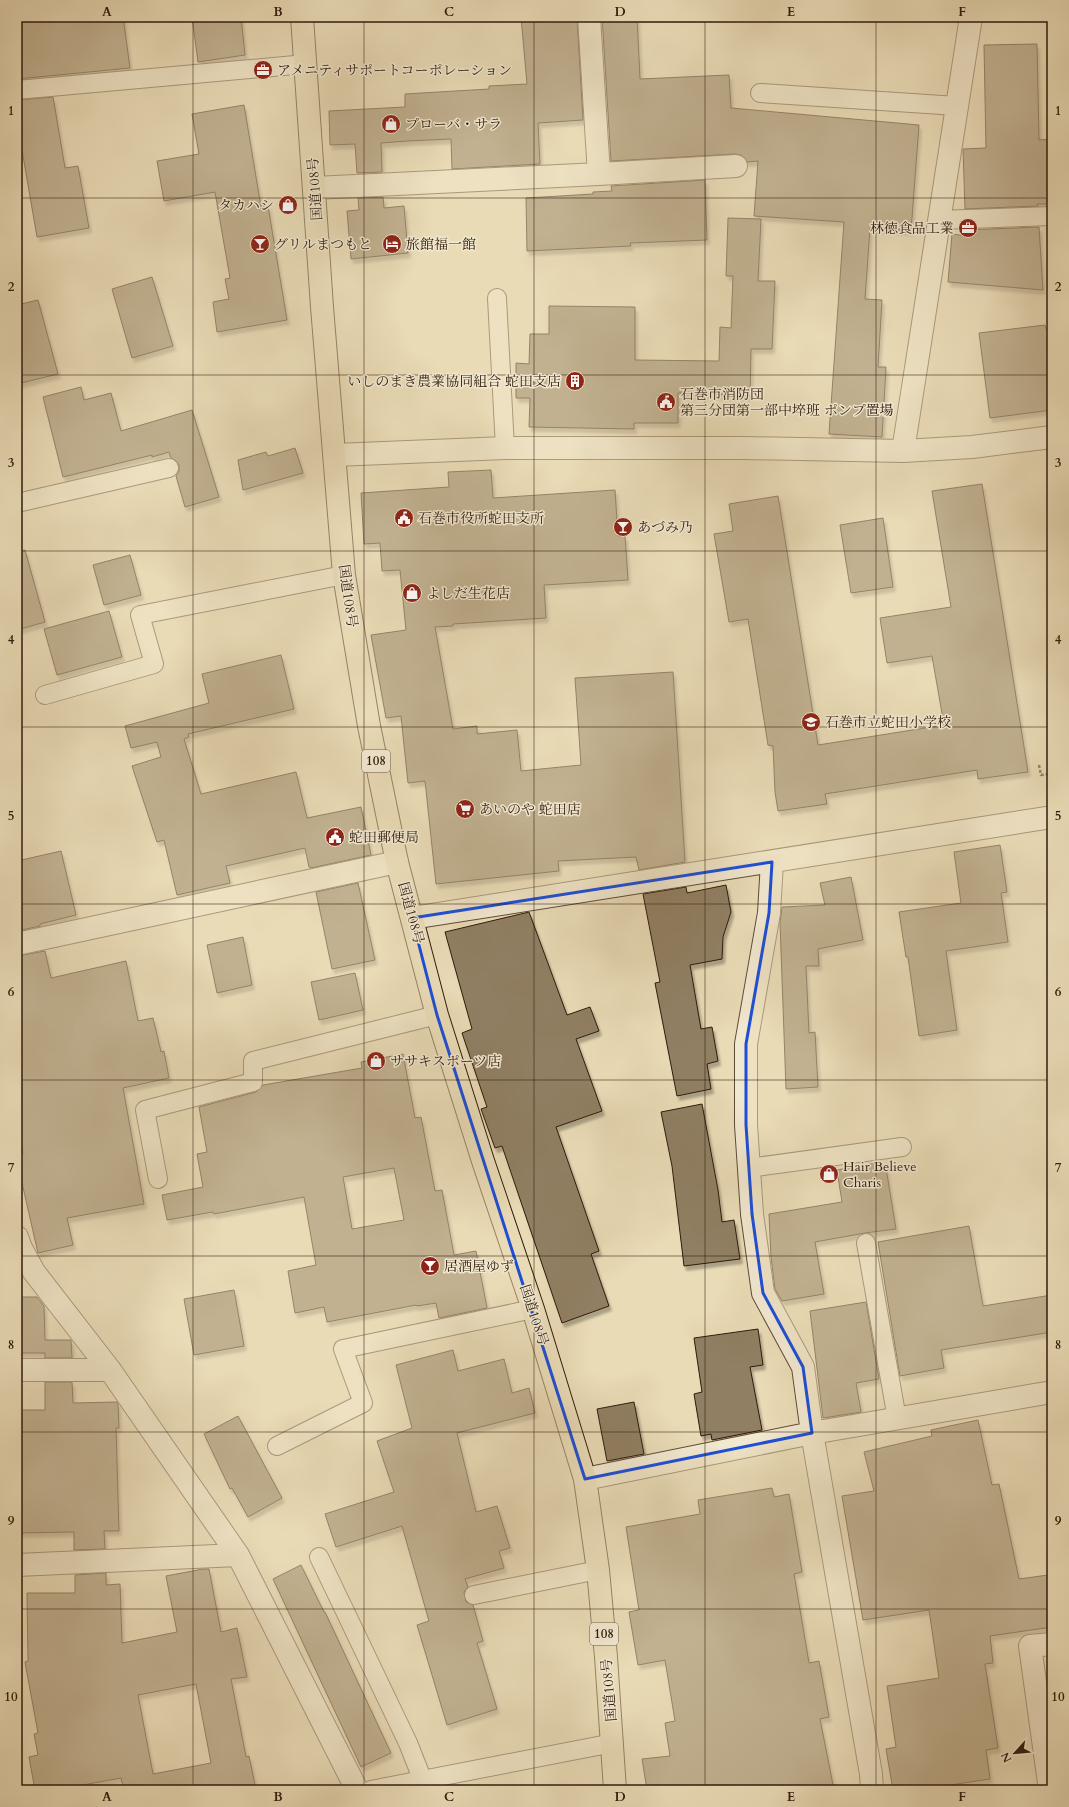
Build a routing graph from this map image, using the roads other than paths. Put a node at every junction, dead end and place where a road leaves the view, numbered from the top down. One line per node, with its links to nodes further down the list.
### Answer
1 (302, 17): 4 (highway, 国道108号 / 108)
2 (589, 17): 9 (street)
3 (971, 17): 7 (street)
4 (306, 64): 5 (lane); 10 (highway, 国道108号 / 108)
5 (17, 90)
6 (760, 93): 7 (lane)
7 (957, 106): 12 (street)
8 (736, 166): 9 (street)
9 (599, 174): 10 (street)
10 (315, 188): 17 (highway, 国道108号 / 108)
11 (1052, 216): 12 (lane)
12 (939, 220): 16 (street)
13 (497, 298): 15 (lane)
14 (1052, 437): 16 (street)
15 (505, 448): 16 (street); 17 (street)
16 (903, 451)
17 (335, 455): 20 (highway, 国道108号 / 108)
18 (169, 468): 19 (lane)
19 (17, 503)
20 (344, 575): 21 (lane); 23 (highway, 国道108号 / 108)
21 (45, 695)
22 (1052, 817): 24 (street)
23 (397, 862): 25 (highway, 国道108号 / 108); 26 (street)
24 (772, 862): 25 (street); 29 (street)
25 (412, 918): 27 (highway, 国道108号 / 108)
26 (17, 944)
27 (437, 1015): 30 (lane); 33 (highway, 国道108号 / 108)
28 (902, 1147): 29 (lane)
29 (749, 1168): 38 (street)
30 (158, 1179)
31 (17, 1237): 35 (street)
32 (866, 1243): 37 (lane)
33 (533, 1308): 39 (lane); 40 (highway, 国道108号 / 108)
34 (17, 1370): 35 (street)
35 (110, 1370): 41 (street)
36 (1052, 1392): 37 (street)
37 (897, 1419): 38 (street)
38 (812, 1434): 40 (street); 52 (street)
39 (277, 1446)
40 (585, 1478): 44 (highway, 国道108号 / 108)
41 (238, 1556): 43 (street); 49 (street)
42 (319, 1557): 48 (lane)
43 (17, 1565)
44 (598, 1570): 45 (lane); 47 (highway, 国道108号 / 108)
45 (474, 1595)
46 (1052, 1644): 53 (street)
47 (613, 1743): 48 (lane); 51 (highway, 国道108号 / 108)
48 (423, 1781): 50 (lane)
49 (357, 1790)
50 (371, 1790)
51 (615, 1790)
52 (872, 1790)
53 (1050, 1790)

